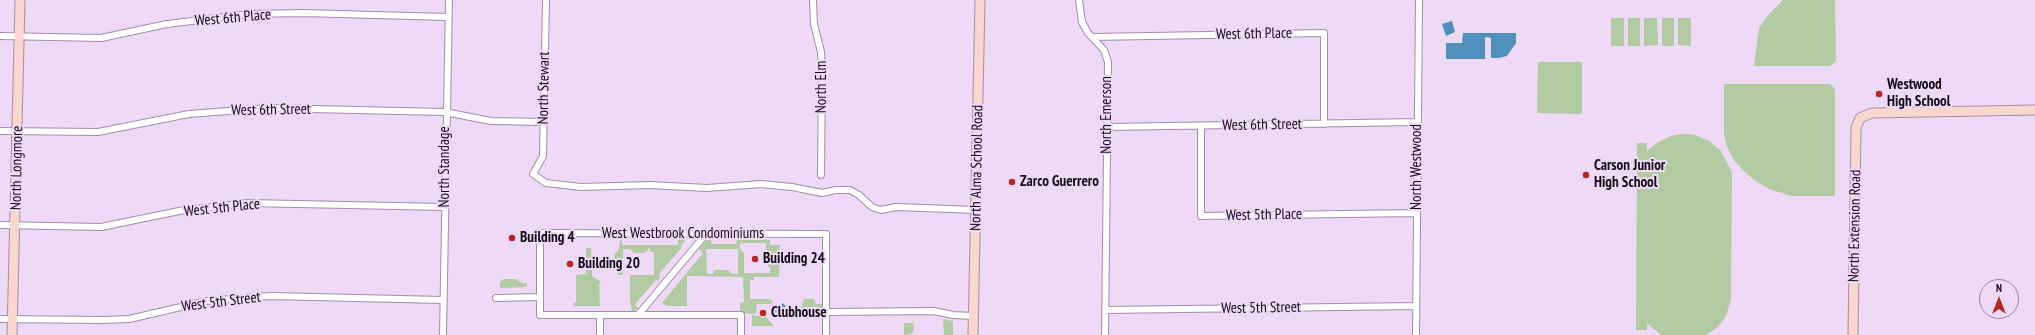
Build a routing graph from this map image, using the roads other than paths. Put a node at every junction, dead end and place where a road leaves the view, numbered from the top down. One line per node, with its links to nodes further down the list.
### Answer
1 (20, 0): 10 (street, North Longmore)
2 (449, 0): 8 (street, North Standage)
3 (546, 0): 14 (street, North Stewart)
4 (813, 0): 21 (street, North Elm)
5 (980, 0): 23 (street, North Alma School Road)
6 (1079, 0): 11 (street, North Emerson)
7 (1419, 0): 15 (street, North Westwood)
8 (448, 17): 10 (street, West 6th Place); 13 (street, North Standage)
9 (0, 36): 10 (street, West 6th Place)
10 (20, 37): 20 (street, North Longmore)
11 (1092, 37): 16 (street, West 6th Place); 18 (street, North Emerson)
12 (2035, 110): 47 (street, North Extension Road)
13 (445, 112): 14 (street, West 6th Street); 20 (street, West 6th Street); 22 (street, North Standage)
14 (543, 122): 23 (street, North Stewart)
15 (1417, 122): 16 (street, West 6th Street); 24 (street, North Westwood)
16 (1324, 124): 17 (street, West 6th Street)
17 (1201, 126): 18 (street, West 6th Street); 24 (street, West 5th Place)
18 (1107, 127): 32 (street, North Emerson)
19 (0, 131): 20 (street, West 6th Street)
20 (17, 131): 26 (street, North Longmore)
21 (822, 175)
22 (445, 207): 26 (street, West 5th Place); 30 (street, North Standage)
23 (976, 210): 36 (street, North Alma School Road)
24 (1417, 213): 31 (street, North Westwood)
25 (0, 225): 26 (street, West 5th Place)
26 (16, 225): 38 (street, North Longmore)
27 (706, 234): 29 (street, West Westbrook Condominiums); 33 (street, West Westbrook Condominiums); 35 (street)
28 (496, 298): 29 (street)
29 (540, 298): 34 (street)
30 (443, 300): 38 (street, West 5th Street); 40 (street, North Standage)
31 (1416, 306): 32 (street, West 5th Street); 46 (street, North Westwood)
32 (1105, 310): 45 (street, North Emerson)
33 (826, 312): 36 (street); 43 (street)
34 (600, 315): 35 (street); 41 (street)
35 (638, 315): 42 (street)
36 (973, 316): 44 (street, North Alma School Road)
37 (0, 318): 38 (street, West 5th Street)
38 (12, 318): 39 (street, North Longmore)
39 (12, 335)
40 (443, 335)
41 (600, 335)
42 (741, 335)
43 (826, 335)
44 (973, 335)
45 (1105, 335)
46 (1416, 335)
47 (1853, 335)

